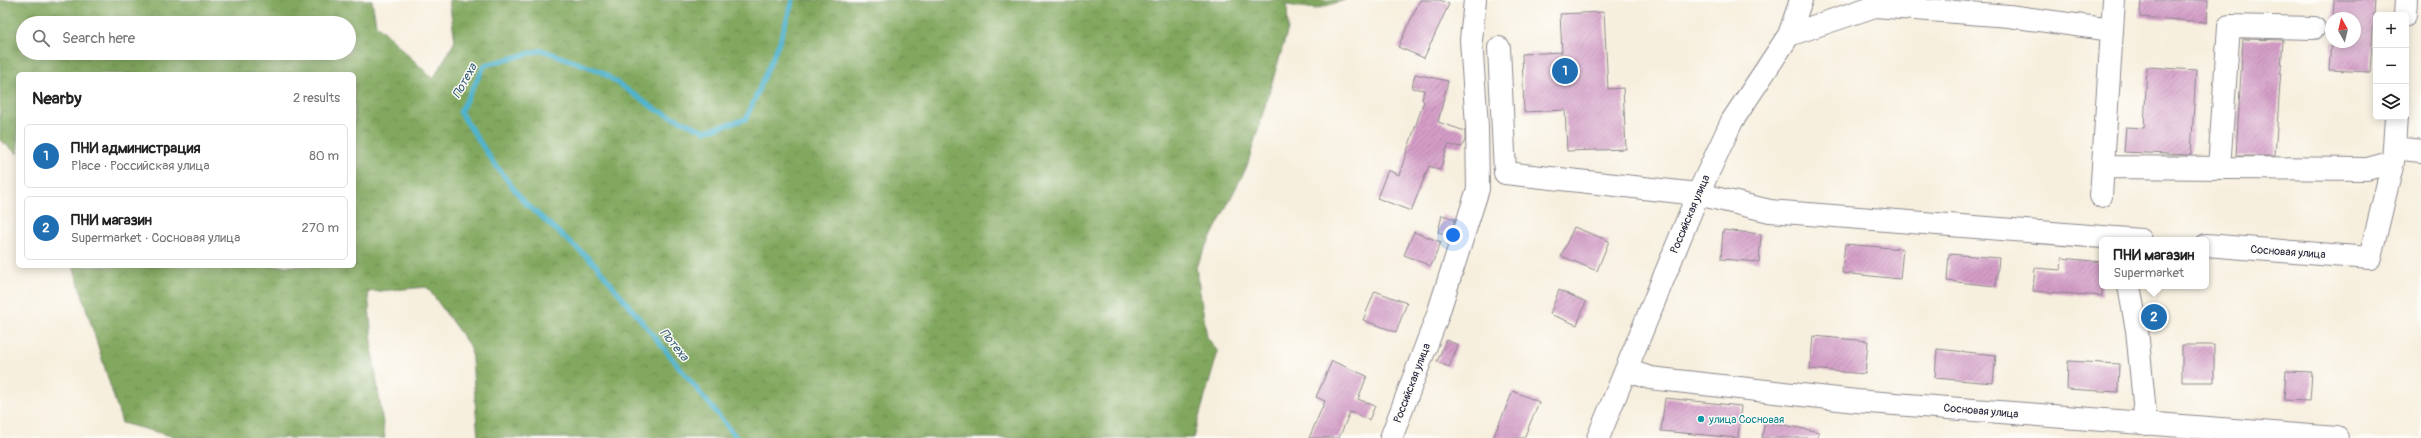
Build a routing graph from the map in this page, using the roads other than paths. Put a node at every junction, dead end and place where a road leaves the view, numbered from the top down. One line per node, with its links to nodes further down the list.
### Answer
1 (1475, 0): 23 (street, Российская улица)
2 (1800, 0): 9 (street, Российская улица)
3 (2114, 0): 8 (street)
4 (2406, 0): 6 (street)
5 (2010, 8): 8 (street); 9 (street)
6 (2405, 12)
7 (2314, 28): 15 (street)
8 (2112, 30): 14 (street)
9 (1789, 35): 16 (street, Российская улица)
10 (1499, 48): 16 (street)
11 (2396, 120): 13 (street)
12 (2421, 151): 13 (street)
13 (2393, 155): 15 (street); 19 (street, Сосновая улица)
14 (2103, 167): 15 (street); 17 (street)
15 (2219, 168)
16 (1698, 194): 18 (street); 21 (street, Российская улица)
17 (2101, 196)
18 (2102, 237)
19 (2209, 245)
20 (2130, 289): 22 (street)
21 (1626, 370): 22 (street, Сосновая улица); 24 (street, Российская улица)
22 (2146, 424): 25 (street, Сосновая улица)
23 (1391, 438)
24 (1598, 438)
25 (2337, 438)

